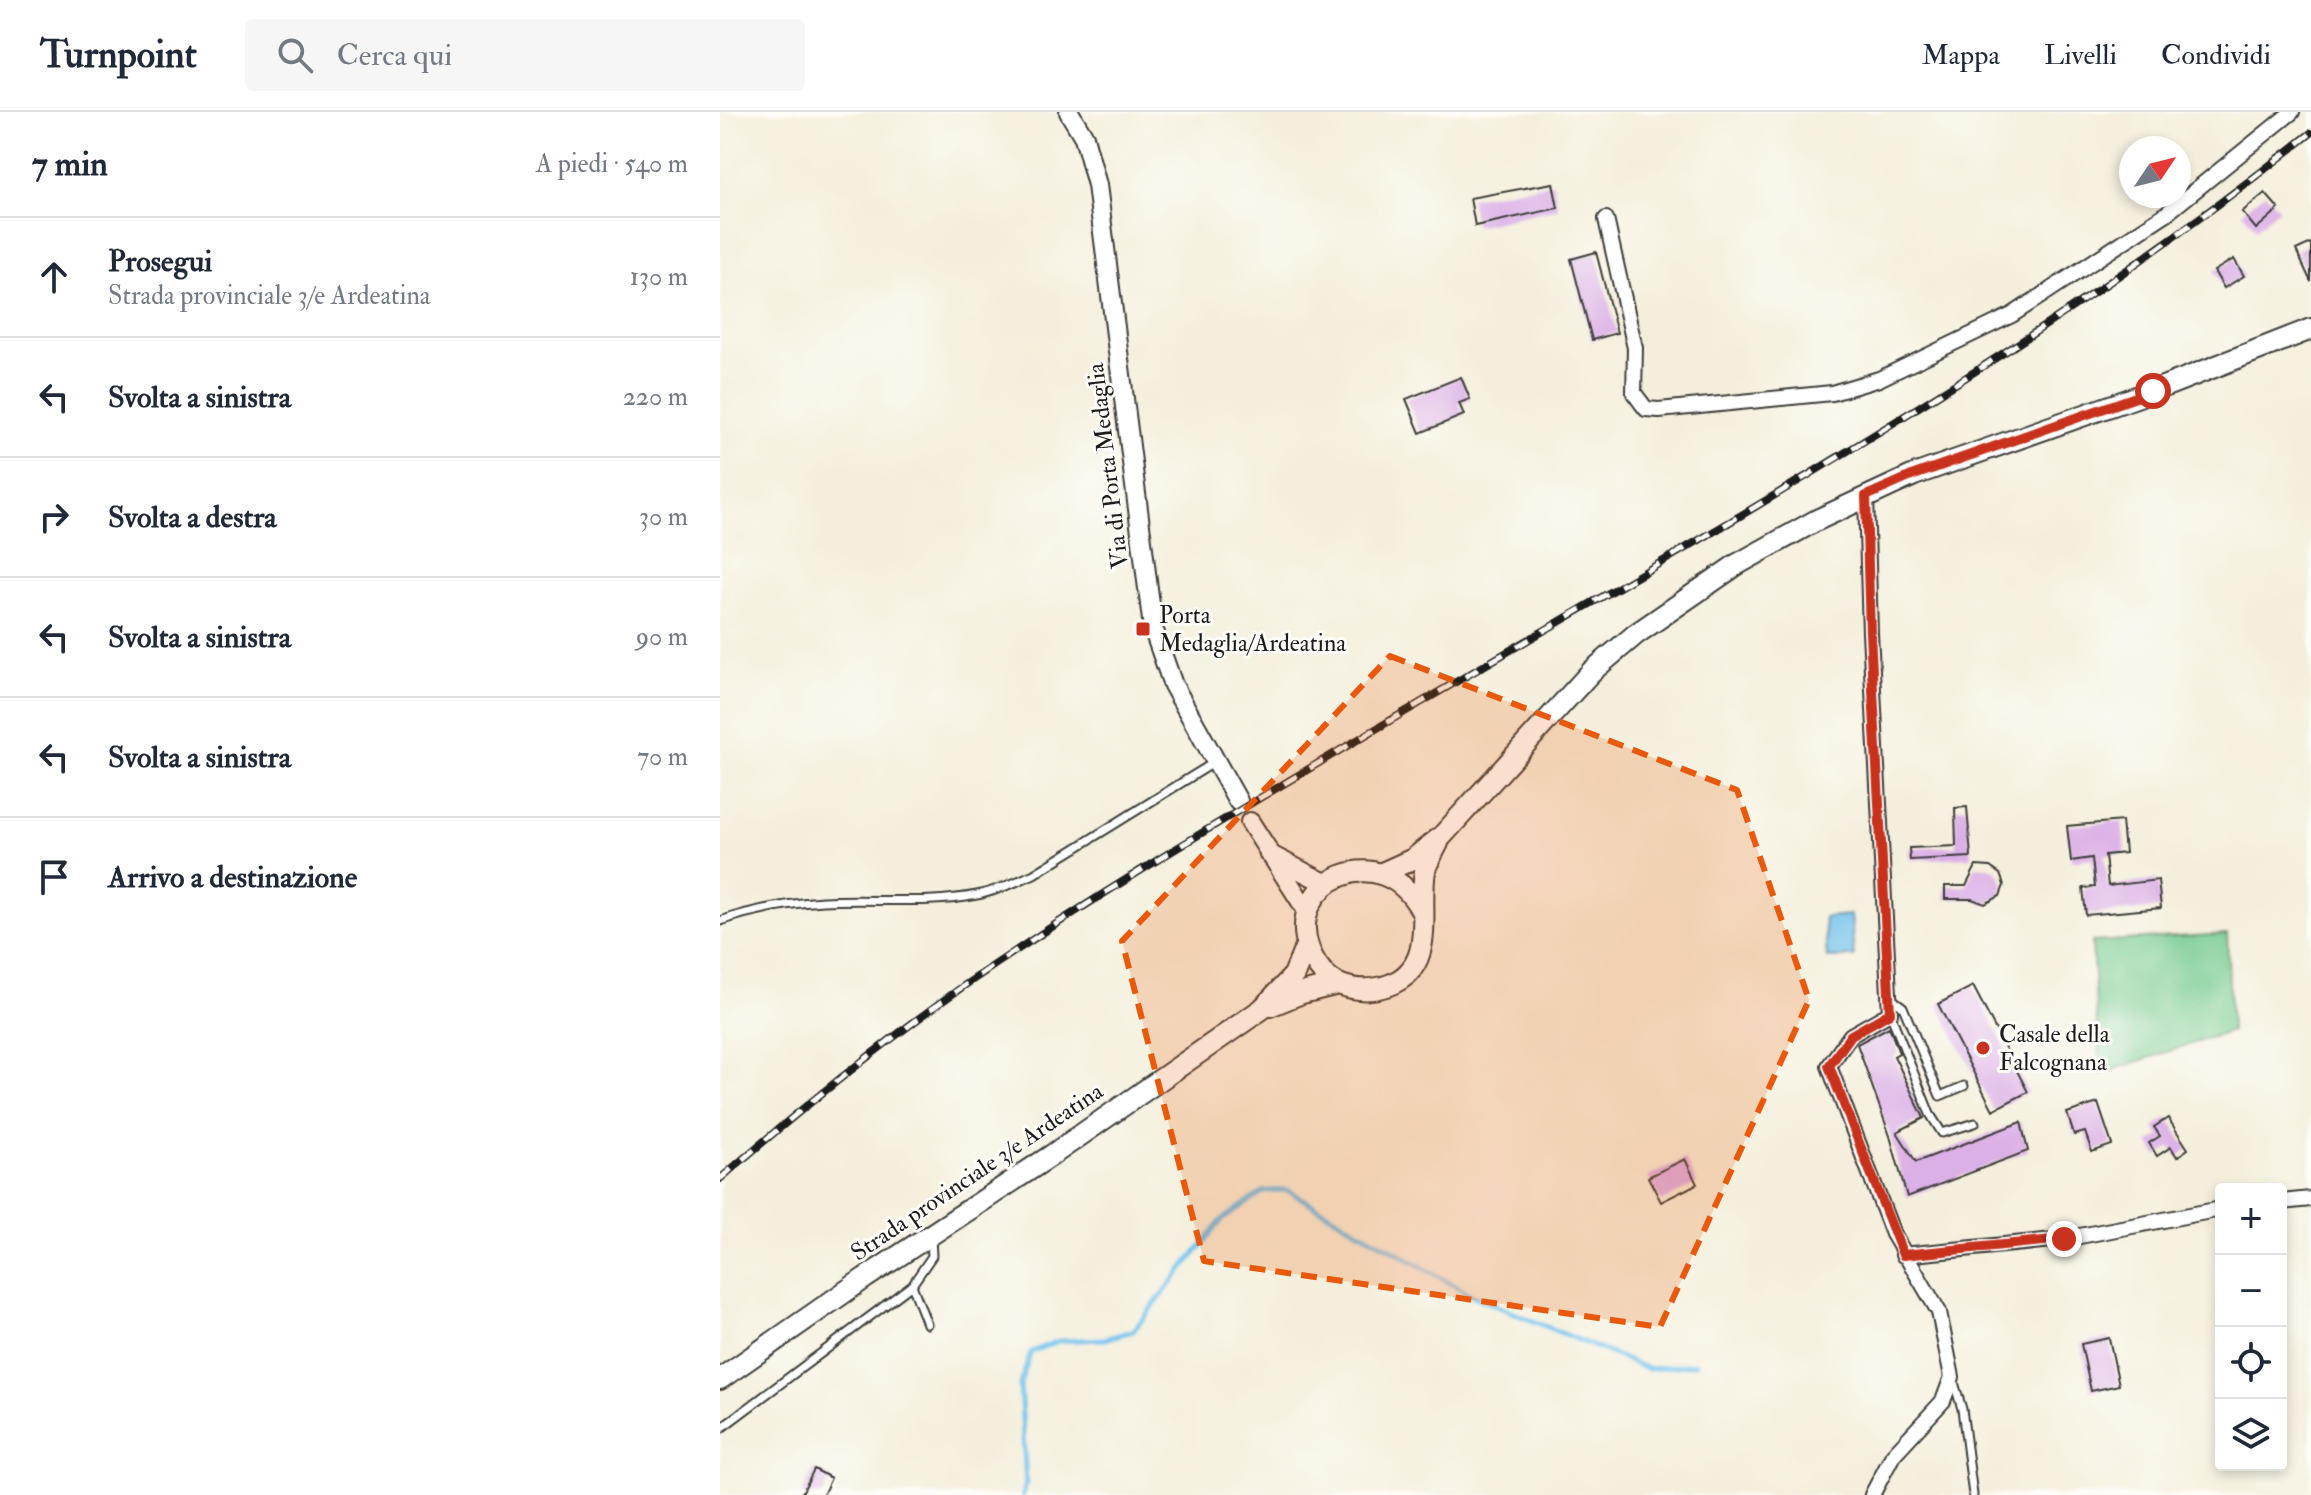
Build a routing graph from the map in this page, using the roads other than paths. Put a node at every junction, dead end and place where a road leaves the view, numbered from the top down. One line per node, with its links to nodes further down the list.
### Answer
1 (1069, 112): 6 (street, Via di Porta Medaglia)
2 (2292, 112): 3 (street)
3 (1606, 219)
4 (2310, 330): 5 (main road, Strada provinciale 3/e Ardeatina)
5 (1866, 496): 9 (main road, Strada provinciale 3/e Ardeatina); 18 (street)
6 (1215, 762): 7 (street, Via di Porta Medaglia); 15 (lane)
7 (1238, 801)
8 (1250, 822): 10 (street)
9 (1442, 836): 11 (main road, Strada provinciale 3/e Ardeatina); 14 (main road, Strada provinciale 3/e Ardeatina)
10 (1269, 854): 12 (street); 13 (street)
11 (1382, 873): 12 (main road, Strada provinciale 3/e Ardeatina); 14 (main road)
12 (1327, 884): 13 (main road)
13 (1307, 911): 16 (main road, Strada provinciale 3/e Ardeatina)
14 (1423, 914): 17 (main road, Strada provinciale 3/e Ardeatina)
15 (720, 921)
16 (1307, 943): 17 (main road); 19 (main road, Strada provinciale 3/e Ardeatina)
17 (1338, 984): 19 (main road, Strada provinciale 3/e Ardeatina)
18 (1889, 996): 20 (street); 21 (lane)
19 (1262, 1009): 26 (main road, Strada provinciale 3/e Ardeatina)
20 (1890, 1013): 22 (lane); 27 (street)
21 (1964, 1086)
22 (1975, 1123)
23 (2311, 1199): 24 (street)
24 (2287, 1201)
25 (2215, 1210): 27 (street)
26 (931, 1235): 28 (lane); 31 (main road, Strada provinciale 3/e Ardeatina)
27 (1903, 1255): 30 (street)
28 (912, 1285): 29 (lane); 32 (lane)
29 (927, 1324)
30 (1952, 1377): 33 (street); 34 (lane)
31 (720, 1379)
32 (720, 1429)
33 (1872, 1495)
34 (1973, 1495)

